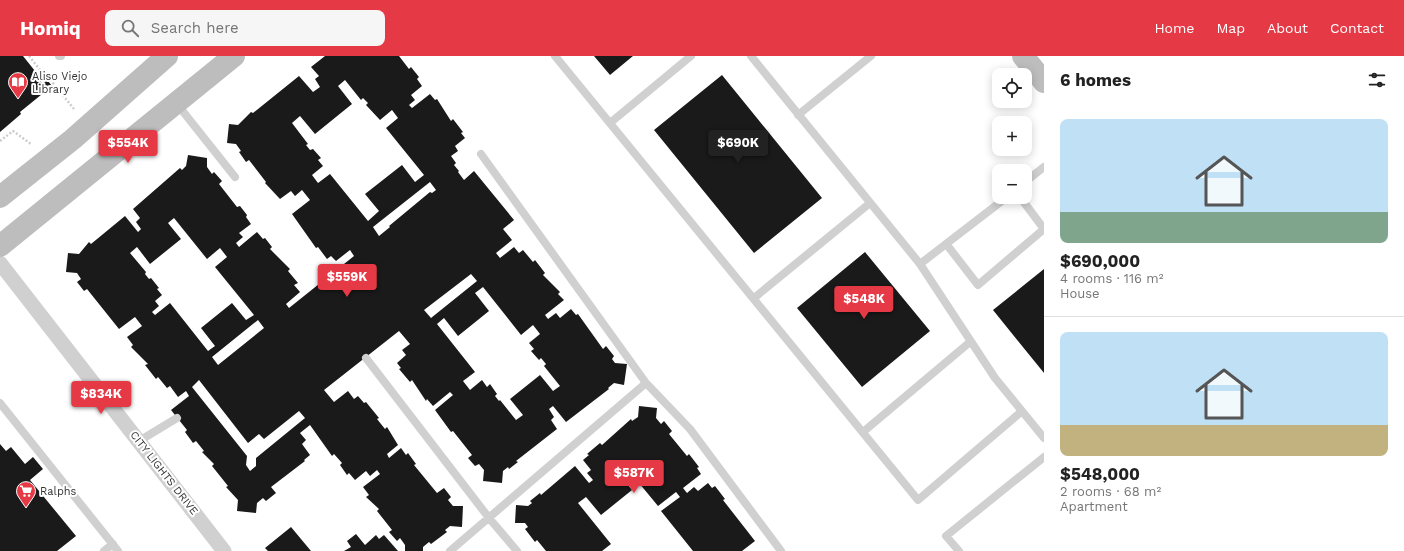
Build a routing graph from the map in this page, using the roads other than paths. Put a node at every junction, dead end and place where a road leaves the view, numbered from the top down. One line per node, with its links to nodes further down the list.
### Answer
1 (167, 56): 16 (main road)
2 (234, 56): 9 (main road)
3 (555, 56): 11 (lane)
4 (691, 56): 11 (lane)
5 (751, 56): 10 (lane)
6 (871, 56): 10 (lane)
7 (1023, 56): 8 (main road)
8 (1044, 82)
9 (176, 103): 15 (lane); 22 (main road)
10 (798, 114): 17 (lane)
11 (610, 123): 25 (lane)
12 (481, 154): 28 (lane)
13 (1044, 167): 14 (lane)
14 (1032, 176)
15 (236, 177)
16 (0, 197)
17 (870, 203): 24 (lane); 25 (lane)
18 (998, 204): 21 (lane)
19 (1025, 204): 20 (lane)
20 (1044, 229): 21 (lane)
21 (947, 245): 24 (lane)
22 (0, 246)
23 (0, 263): 34 (street, CITY LIGHTS DRIVE)
24 (920, 264): 26 (lane)
25 (754, 298): 32 (lane)
26 (970, 342): 30 (lane); 32 (lane)
27 (366, 358): 36 (lane)
28 (646, 383): 36 (lane); 43 (lane)
29 (0, 403): 37 (lane)
30 (1022, 411): 32 (lane); 33 (lane)
31 (177, 418): 34 (lane)
32 (863, 432)
33 (1044, 438)
34 (139, 441): 41 (street, CITY LIGHTS DRIVE)
35 (1044, 457): 44 (lane)
36 (489, 518): 38 (lane); 42 (lane)
37 (113, 544): 39 (lane); 40 (lane)
38 (512, 549)
39 (104, 551)
40 (118, 551)
41 (224, 551)
42 (450, 551)
43 (781, 551)
44 (959, 551)

